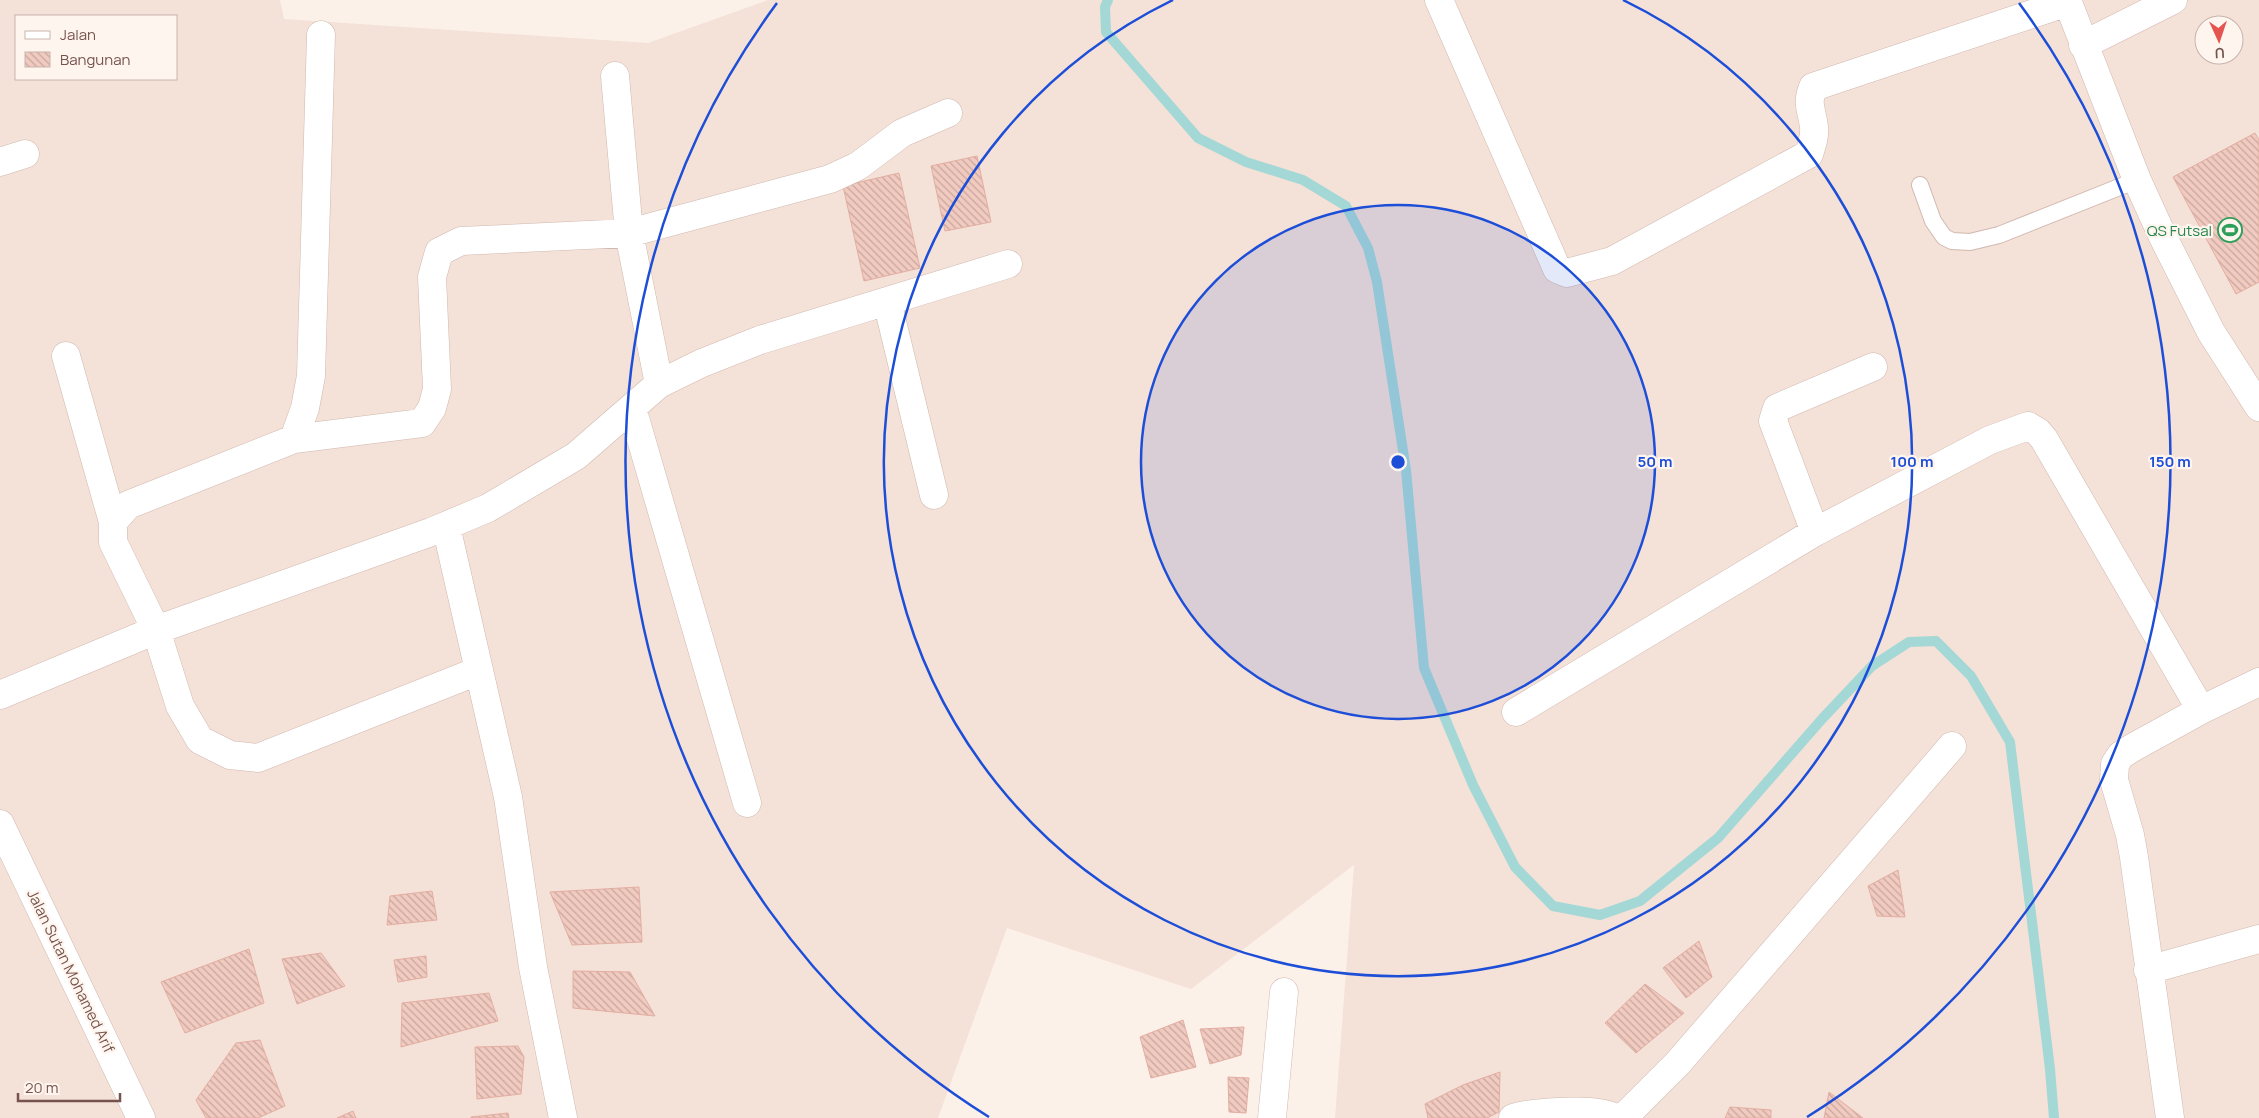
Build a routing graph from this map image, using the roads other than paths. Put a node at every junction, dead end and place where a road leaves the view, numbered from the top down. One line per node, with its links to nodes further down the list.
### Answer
1 (1439, 0): 3 (street)
2 (2173, 0): 5 (street)
3 (2067, 1): 5 (street)
4 (321, 35): 18 (street)
5 (2083, 45): 8 (street)
6 (615, 76): 10 (street)
7 (948, 113): 10 (street)
8 (2137, 180): 9 (lane); 16 (street)
9 (1920, 185)
10 (629, 233): 15 (street); 18 (street)
11 (1008, 264): 12 (street)
12 (886, 301): 15 (street); 19 (street)
13 (66, 356): 20 (street)
14 (1872, 367): 22 (street)
15 (659, 384): 17 (street)
16 (2259, 407)
17 (632, 408): 21 (street); 30 (street)
18 (294, 439): 20 (street)
19 (934, 495)
20 (113, 522): 23 (street)
21 (446, 526): 23 (street); 24 (street)
22 (1815, 532): 27 (street); 28 (street)
23 (156, 630): 24 (street); 26 (street)
24 (478, 671): 36 (street)
25 (2259, 682): 27 (street)
26 (0, 695)
27 (2201, 710): 33 (street)
28 (1516, 712)
29 (1952, 746): 40 (street)
30 (747, 803)
31 (0, 824): 35 (street, Jalan Sutan Mohamed Arif)
32 (2259, 939): 33 (street)
33 (2148, 970): 41 (street)
34 (1284, 992): 37 (street)
35 (141, 1118)
36 (563, 1118)
37 (1272, 1118)
38 (1513, 1118): 39 (street)
39 (1615, 1118)
40 (1623, 1118)
41 (2170, 1118)

